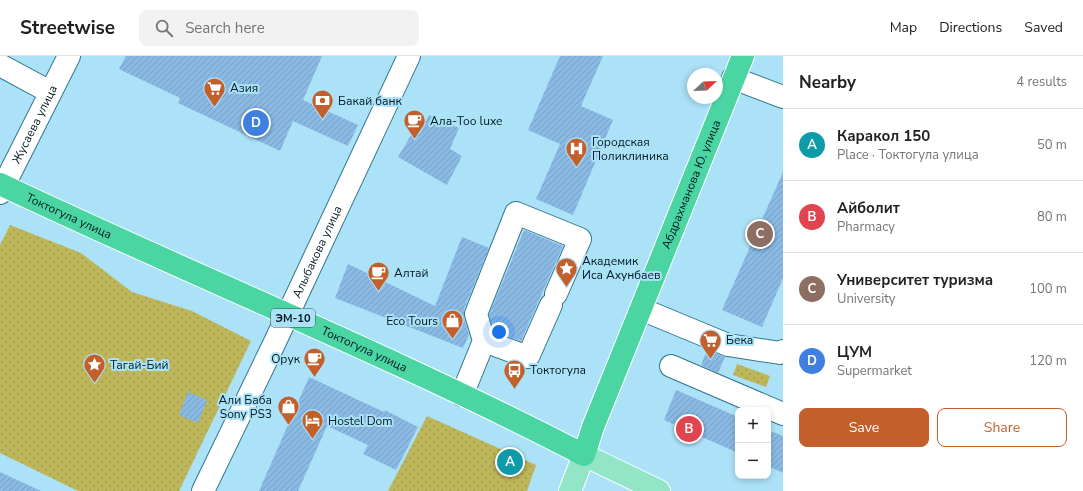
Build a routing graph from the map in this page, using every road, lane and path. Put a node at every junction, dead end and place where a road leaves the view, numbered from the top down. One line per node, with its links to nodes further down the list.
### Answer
1 (69, 56): 5 (street, Жусаева улица)
2 (409, 56): 9 (street, Алыбакова улица)
3 (736, 63): 6 (street); 8 (highway, Абдрахманова Ю. улица)
4 (0, 65): 5 (street)
5 (50, 92): 7 (street, Жусаева улица)
6 (783, 97)
7 (1, 188): 9 (highway, Токтогула улица / ЭМ-10)
8 (641, 309): 11 (street); 15 (highway, Абдрахманова Ю. улица)
9 (287, 315): 13 (highway, Токтогула улица / ЭМ-10); 16 (street, Алыбакова улица)
10 (484, 341): 10 (street); 13 (street)
11 (783, 351)
12 (672, 366): 14 (street)
13 (462, 395): 15 (highway, Токтогула улица / ЭМ-10)
14 (783, 414)
15 (584, 455): 17 (main road, Абдрахманова Ю. улица); 18 (main road, Токтогула улица)
16 (203, 491)
17 (570, 491)
18 (659, 491)

